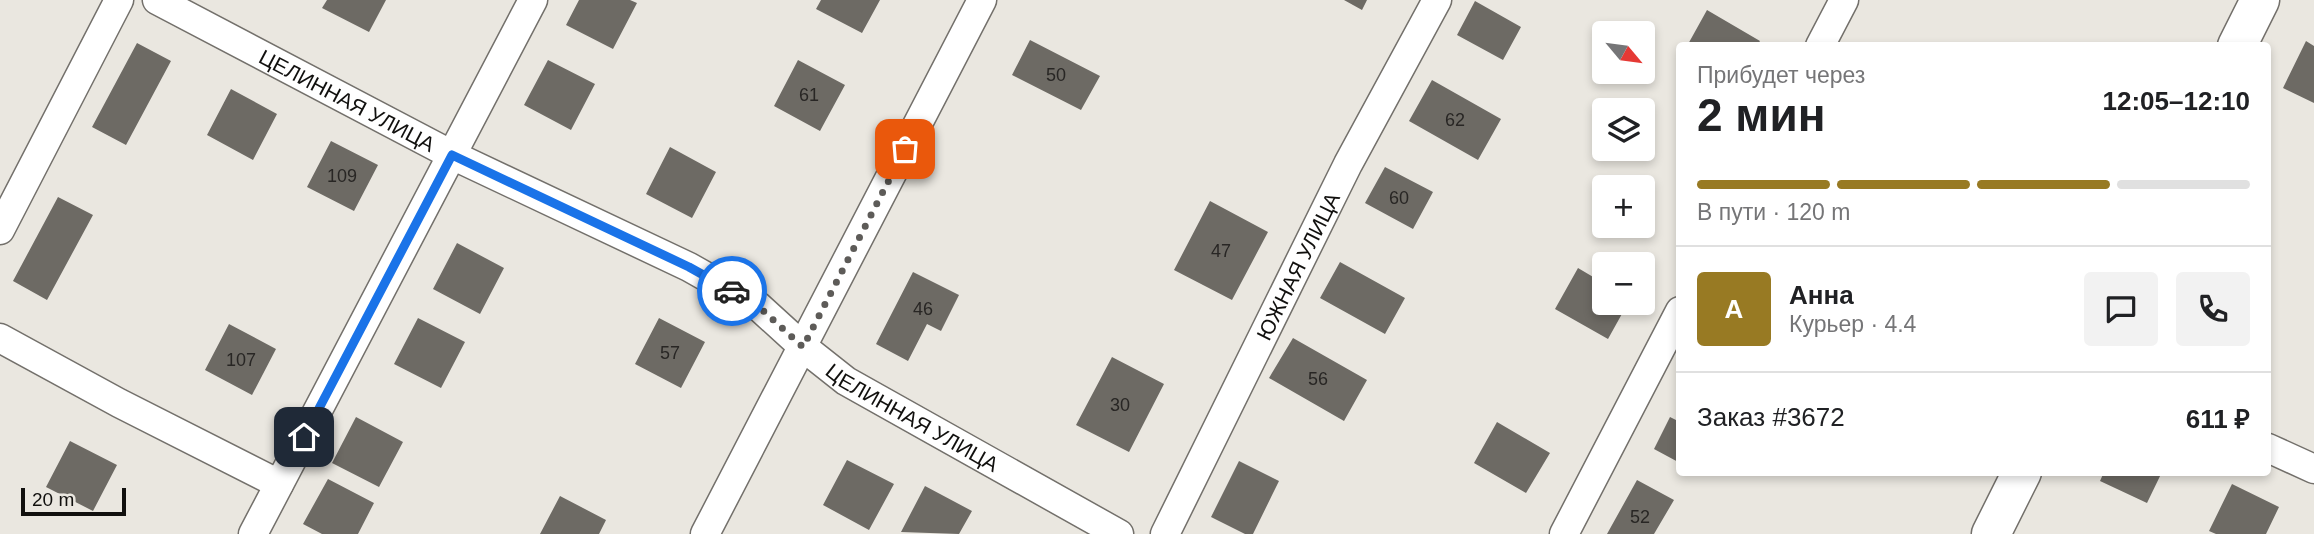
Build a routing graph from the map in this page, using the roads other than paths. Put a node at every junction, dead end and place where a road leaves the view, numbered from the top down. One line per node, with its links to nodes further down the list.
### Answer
1 (119, 0): 11 (street)
2 (157, 0): 10 (street, ЦЕЛИННАЯ УЛИЦА)
3 (533, 0): 10 (street)
4 (982, 0): 14 (street)
5 (1437, 0): 22 (street, ЮЖНАЯ УЛИЦА)
6 (1844, 0): 8 (street)
7 (2260, 0): 9 (street)
8 (1822, 42)
9 (2239, 42)
10 (452, 155): 14 (street, ЦЕЛИННАЯ УЛИЦА); 18 (street)
11 (0, 230)
12 (1676, 319): 23 (street)
13 (0, 338): 18 (street)
14 (803, 347): 20 (street); 21 (street, ЦЕЛИННАЯ УЛИЦА)
15 (2271, 448): 16 (street)
16 (2314, 469)
17 (2020, 476): 24 (street)
18 (279, 484): 19 (street)
19 (253, 534)
20 (705, 534)
21 (1119, 534)
22 (1165, 534)
23 (1564, 534)
24 (1991, 534)

